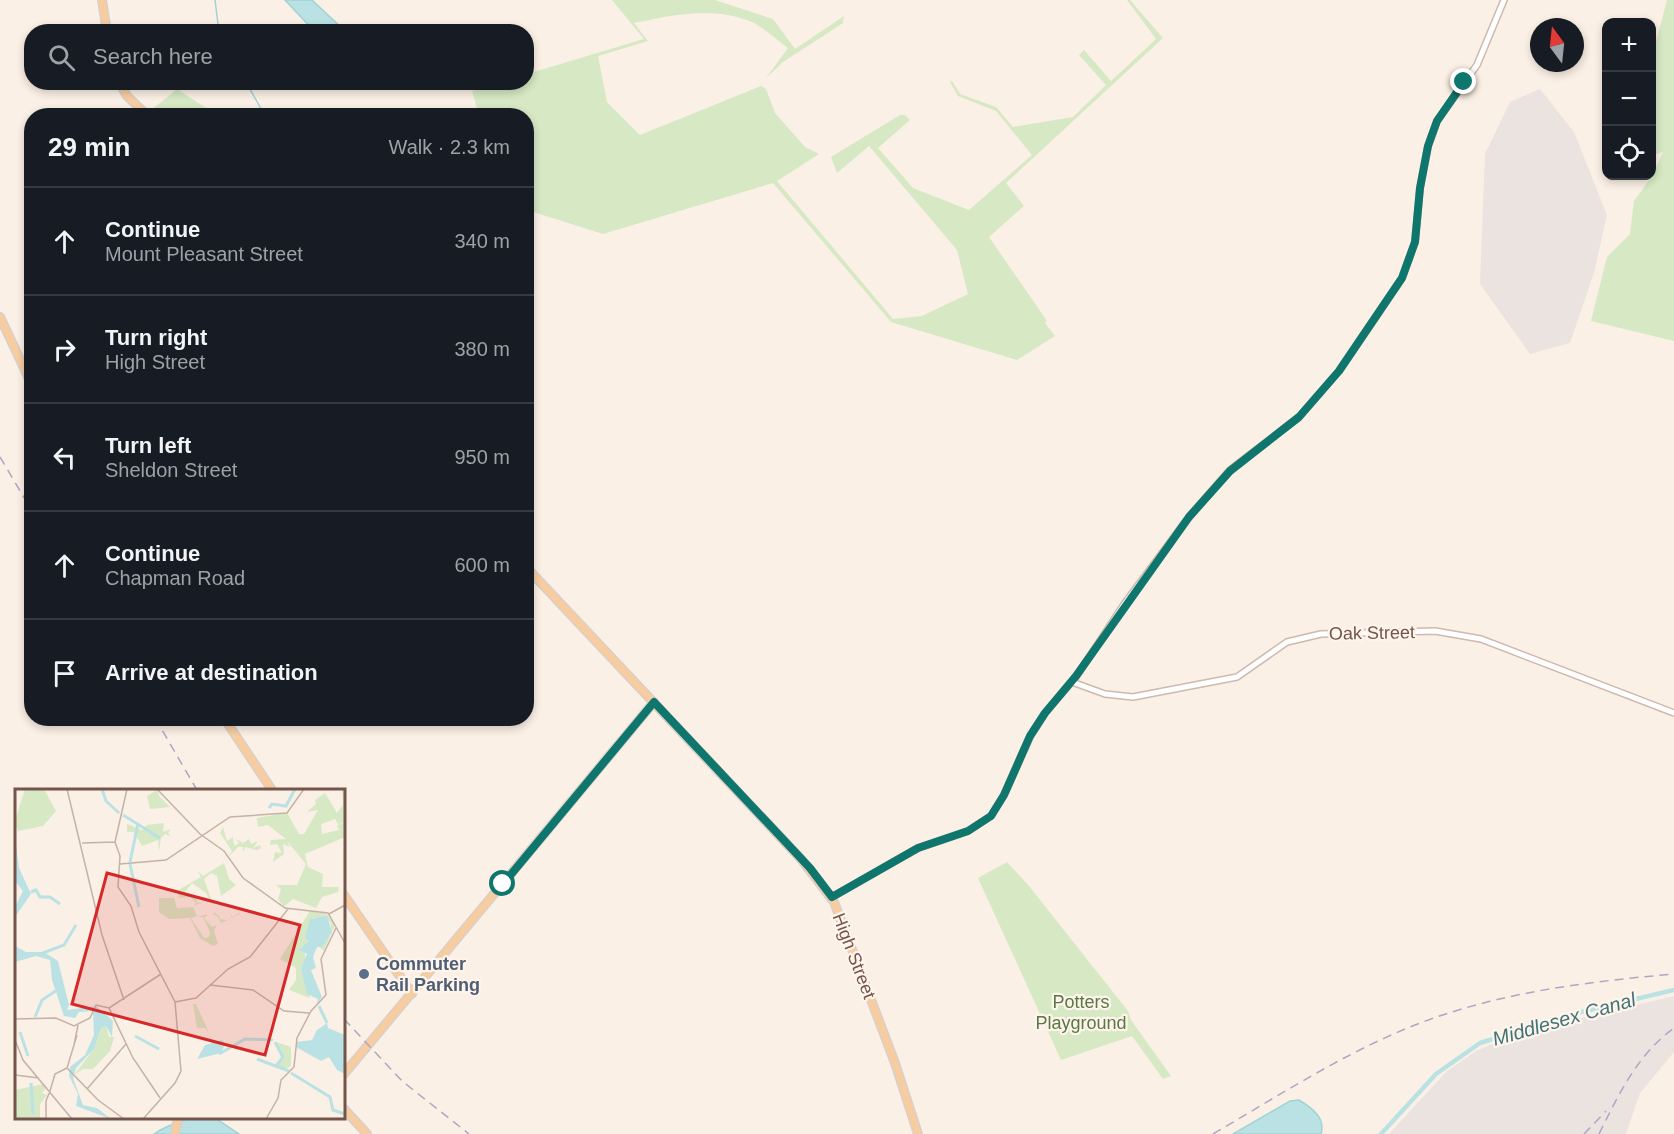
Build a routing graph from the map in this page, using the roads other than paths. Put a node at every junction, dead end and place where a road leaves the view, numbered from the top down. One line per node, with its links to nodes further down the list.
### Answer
1 (102, 0): 3 (main road)
2 (1504, 0): 9 (street)
3 (106, 24)
4 (124, 90): 5 (main road)
5 (141, 108)
6 (0, 317): 7 (main road)
7 (24, 368)
8 (534, 575): 10 (main road, High Street)
9 (1072, 682): 11 (street, Oak Street); 15 (street)
10 (654, 702): 15 (main road, High Street); 16 (main road)
11 (1674, 713)
12 (229, 726): 13 (main road)
13 (271, 789)
14 (345, 896): 16 (main road)
15 (832, 897): 22 (main road, High Street)
16 (412, 994): 17 (main road)
17 (345, 1073)
18 (345, 1111): 21 (main road)
19 (177, 1120): 20 (main road)
20 (175, 1134)
21 (367, 1134)
22 (918, 1134)

